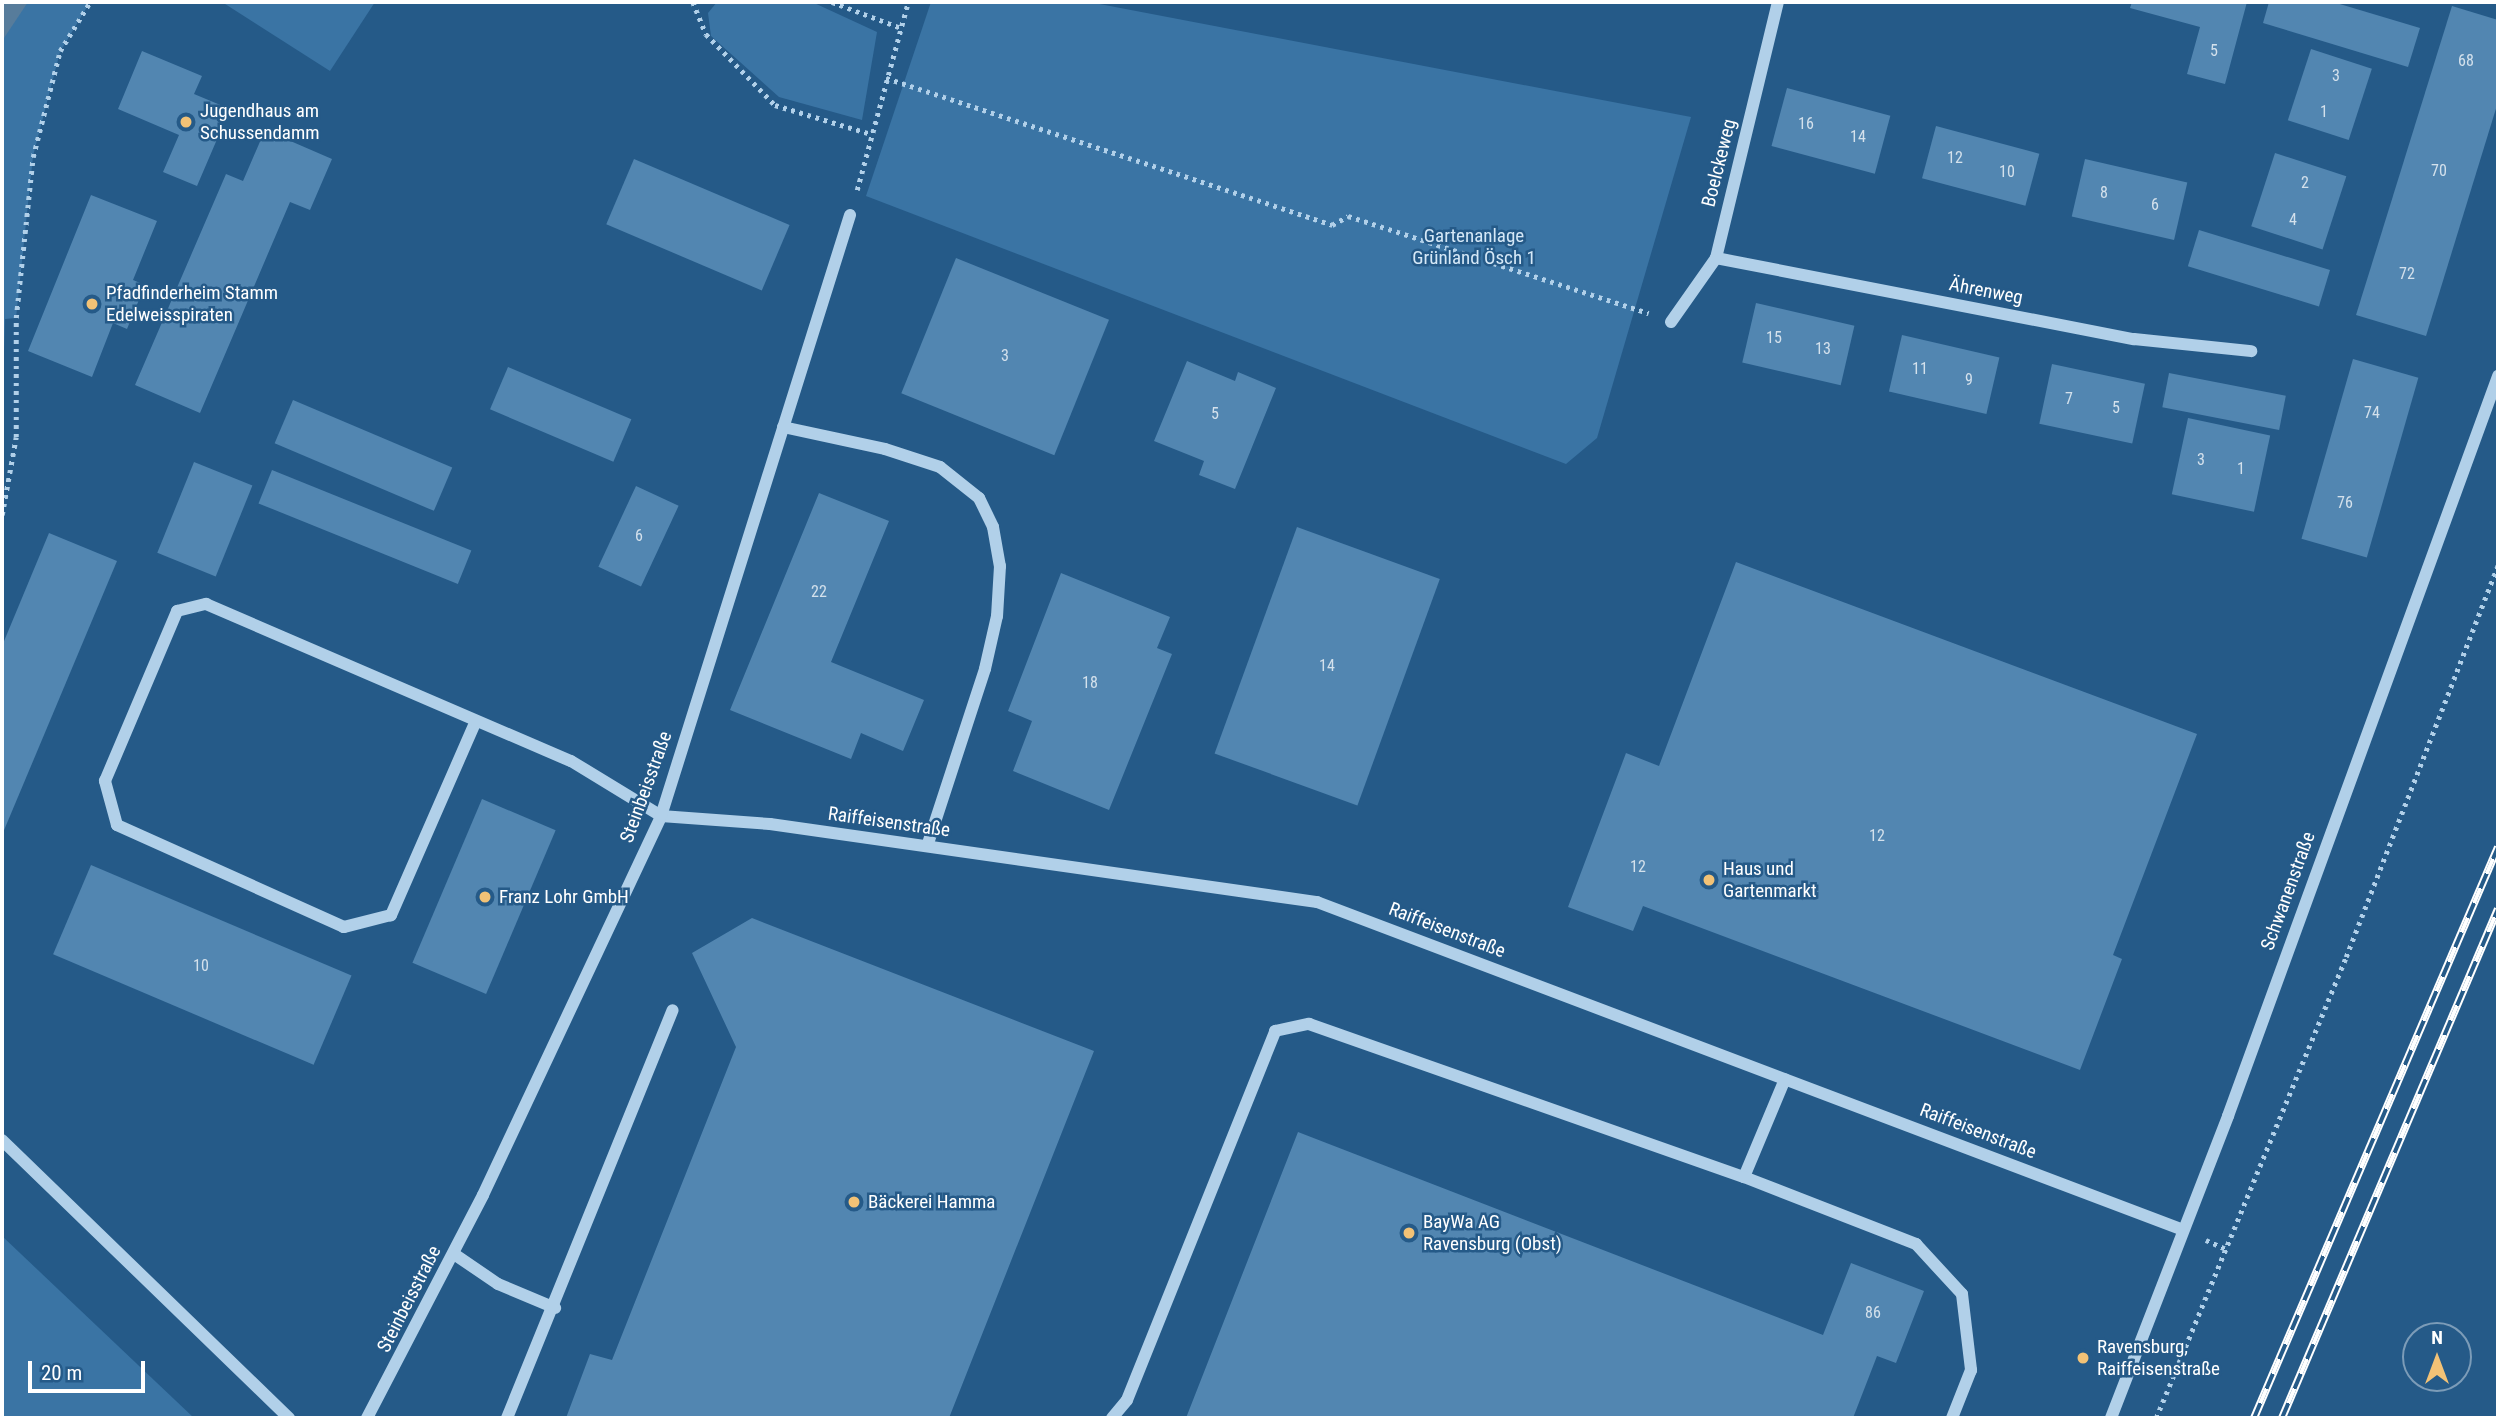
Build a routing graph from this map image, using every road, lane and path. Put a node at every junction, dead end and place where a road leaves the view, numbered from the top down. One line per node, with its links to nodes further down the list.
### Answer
1 (90, 2): 15 (path)
2 (693, 2): 8 (path)
3 (832, 2): 6 (path)
4 (908, 2): 6 (path)
5 (1778, 2): 10 (street, Boelckeweg)
6 (901, 28): 7 (path)
7 (886, 78): 8 (path); 11 (path)
8 (872, 134): 9 (path)
9 (850, 215): 14 (street, Steinbeisstraße)
10 (1716, 258): 11 (street, Boelckeweg); 12 (street, Ährenweg)
11 (1671, 322)
12 (2251, 351)
13 (2498, 376): 24 (street, Schwanenstraße)
14 (783, 427): 18 (street, Steinbeisstraße); 19 (street)
15 (2, 515)
16 (2498, 566): 33 (path)
17 (475, 723): 17 (street); 18 (street)
18 (661, 816): 19 (street, Raiffeisenstraße); 25 (street, Steinbeisstraße)
19 (927, 846): 21 (street, Raiffeisenstraße)
20 (673, 1010): 26 (street)
21 (1785, 1079): 23 (street); 24 (street, Raiffeisenstraße)
22 (2, 1140): 27 (street)
23 (1744, 1177): 30 (street); 31 (street)
24 (2183, 1230): 32 (street, Schwanenstraße)
25 (454, 1254): 26 (street); 28 (street, Steinbeisstraße)
26 (555, 1308): 29 (street)
27 (289, 1418)
28 (367, 1418)
29 (507, 1418)
30 (1112, 1418)
31 (1952, 1418)
32 (2111, 1418)
33 (2156, 1418)

